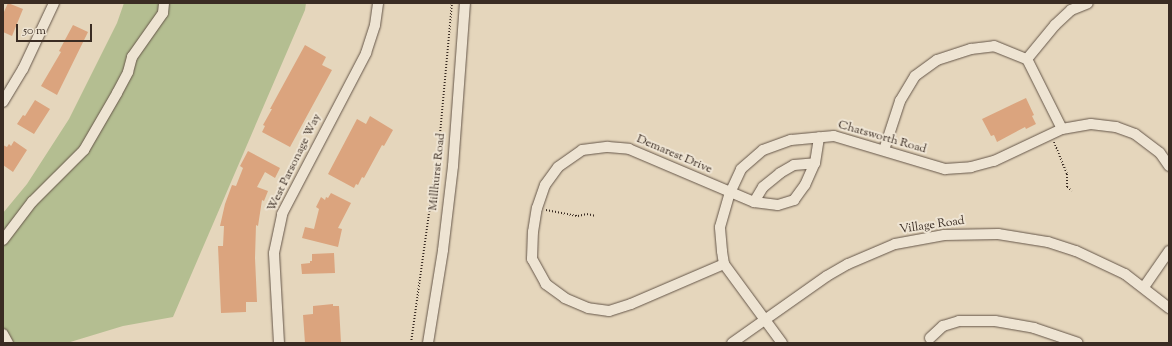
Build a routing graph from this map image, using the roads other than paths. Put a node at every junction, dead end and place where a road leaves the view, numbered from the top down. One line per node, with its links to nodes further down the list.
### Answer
1 (54, 3): 7 (street)
2 (164, 3): 15 (street)
3 (378, 3): 24 (street, West Parsonage Way)
4 (465, 3): 25 (street, Millhurst Road)
5 (1088, 3): 6 (street)
6 (1027, 59): 8 (street); 10 (street)
7 (3, 102)
8 (1062, 129): 10 (street, Chatsworth Road); 12 (street, Chatsworth Road)
9 (819, 137): 10 (street, Chatsworth Road); 11 (street, Demarest Drive); 13 (street, Chatsworth Road)
10 (884, 150)
11 (815, 163): 14 (street); 14 (street, Demarest Drive)
12 (1169, 166)
13 (730, 193): 14 (street, Demarest Drive); 17 (street, Chatsworth Road); 17 (street, Demarest Drive)
14 (754, 202)
15 (3, 240)
16 (1169, 251): 18 (street)
17 (724, 264): 20 (street)
18 (1144, 287): 19 (street, Village Road); 20 (street, Village Road)
19 (1169, 308)
20 (766, 320): 26 (street, Village Road); 27 (street)
21 (3, 334): 23 (street)
22 (930, 338): 28 (street)
23 (8, 343)
24 (279, 343)
25 (428, 343)
26 (732, 343)
27 (782, 343)
28 (1078, 343)

